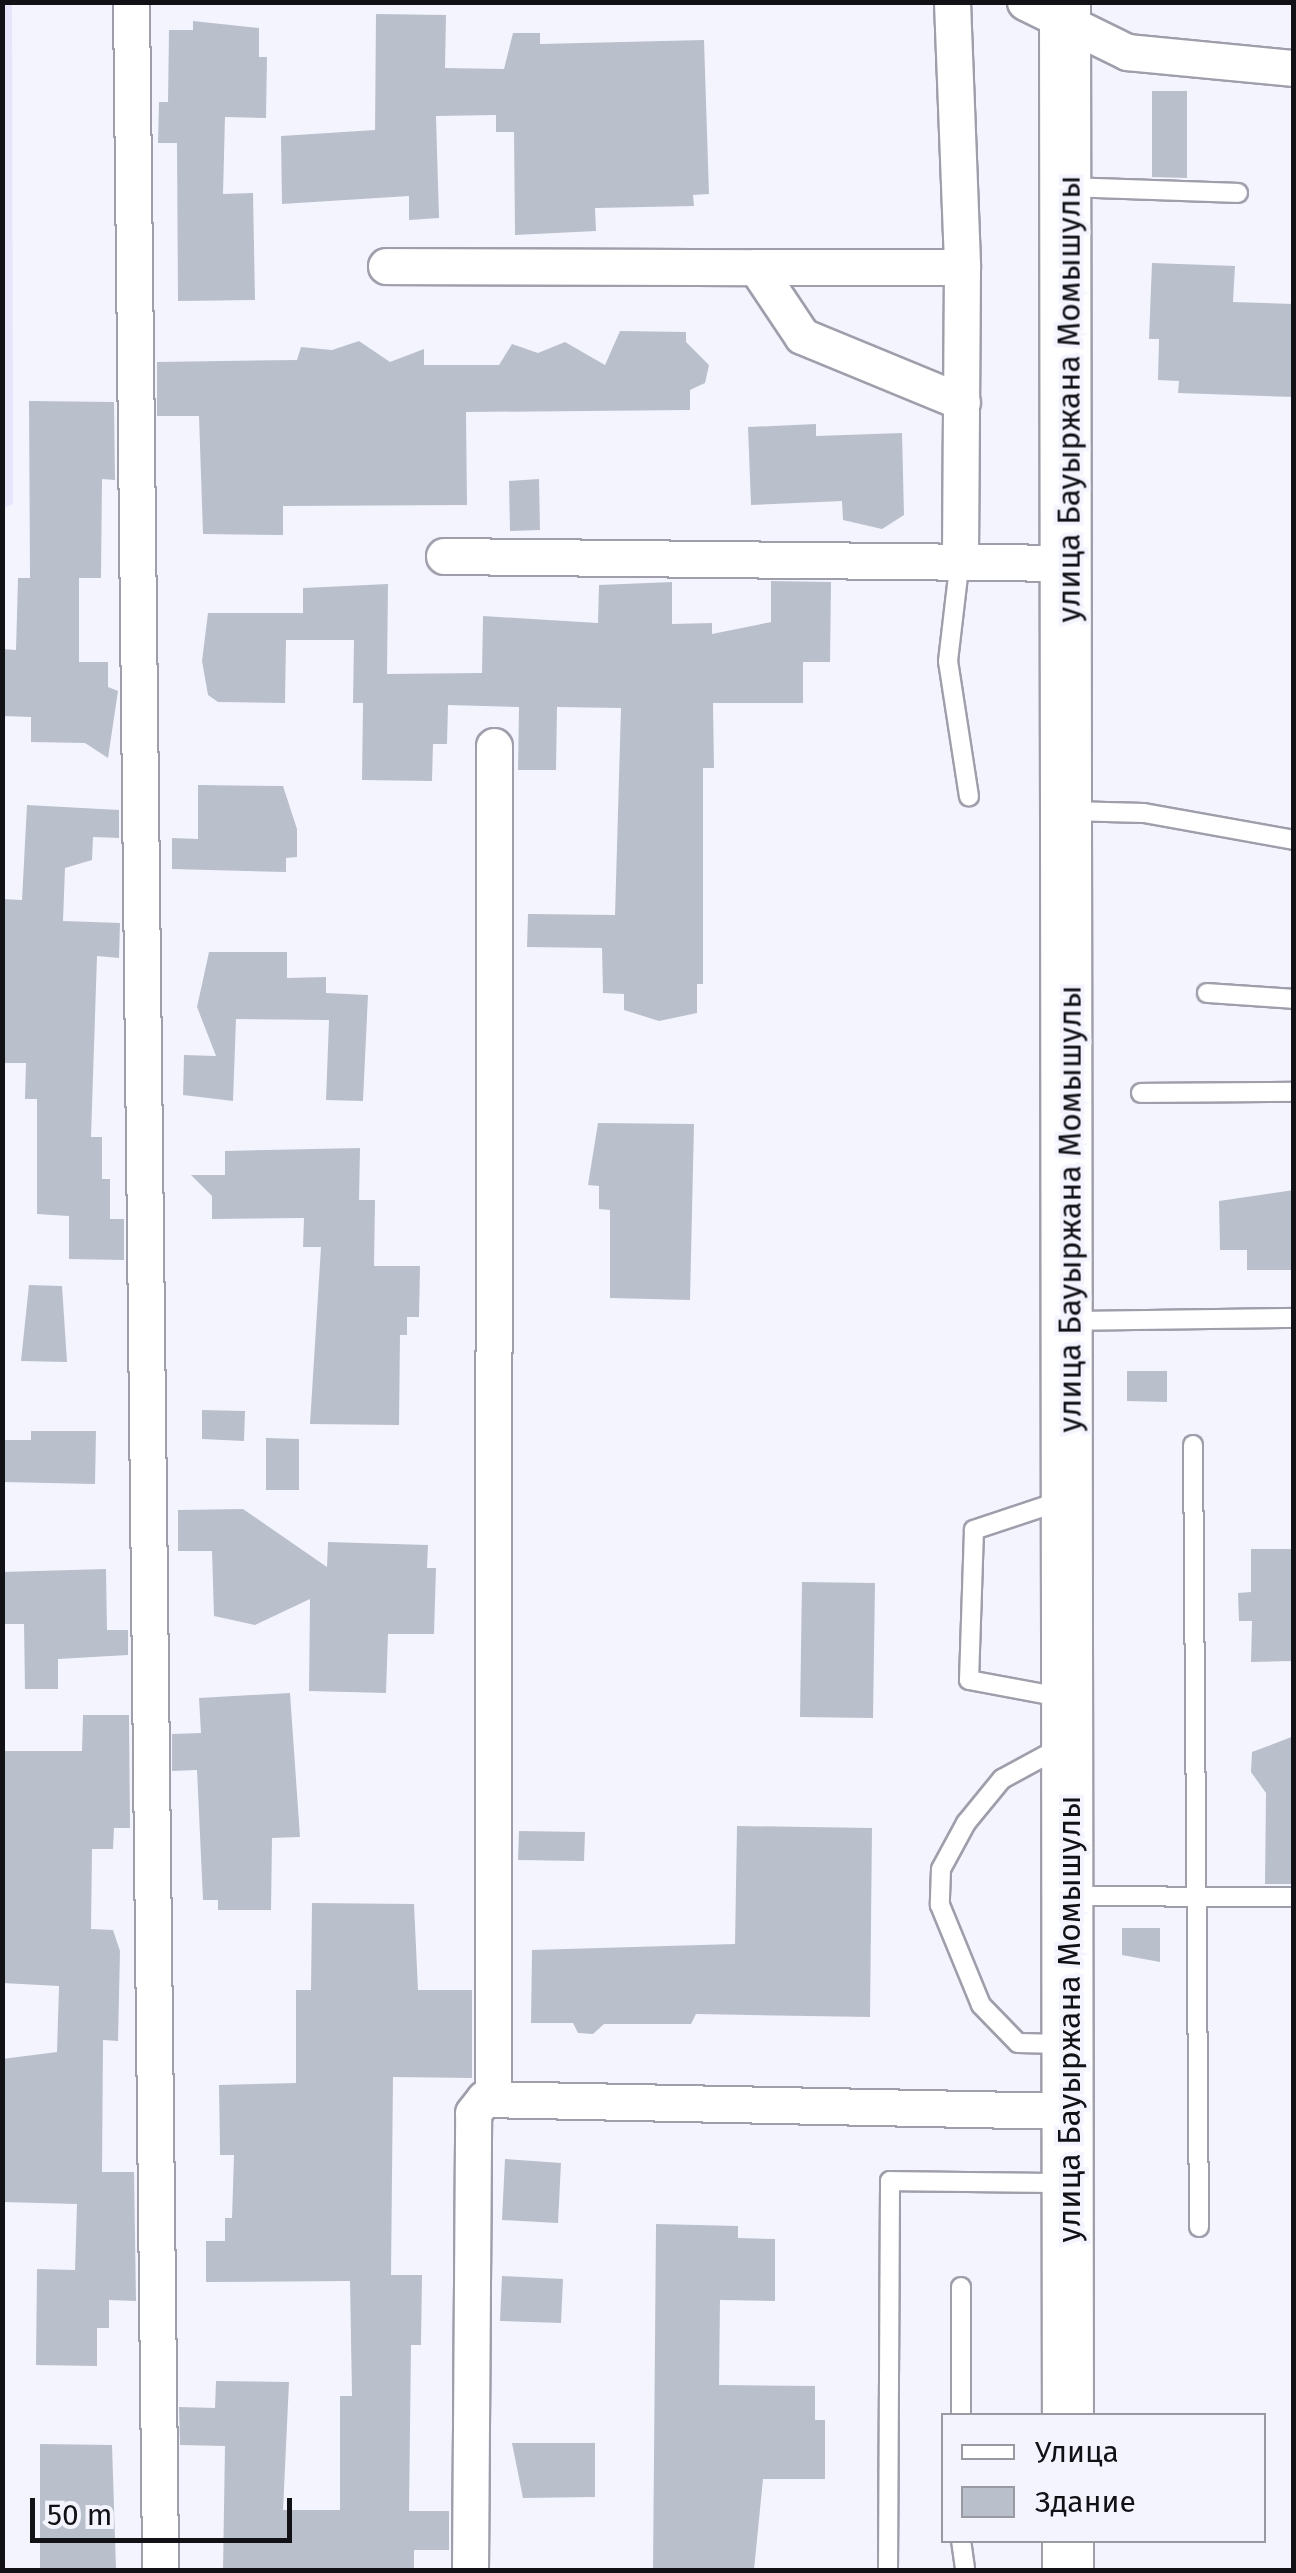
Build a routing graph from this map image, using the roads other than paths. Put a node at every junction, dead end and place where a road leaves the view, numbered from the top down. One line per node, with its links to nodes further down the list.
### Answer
1 (130, 2): 40 (street)
2 (952, 2): 8 (street)
3 (1052, 9): 4 (street); 5 (street, улица Бауыржана Момышулы)
4 (1294, 68)
5 (1068, 187): 6 (lane); 13 (street, улица Бауыржана Момышулы)
6 (1238, 192)
7 (386, 266): 9 (street)
8 (962, 266): 9 (street); 10 (street)
9 (756, 267): 10 (street)
10 (962, 402): 12 (street)
11 (444, 556): 12 (street)
12 (960, 558): 13 (street); 15 (lane)
13 (1070, 563): 16 (street, улица Бауыржана Момышулы)
14 (494, 746): 31 (street)
15 (969, 796)
16 (1069, 811): 17 (lane); 23 (street, улица Бауыржана Момышулы)
17 (1294, 840)
18 (1207, 993): 19 (lane)
19 (1294, 999)
20 (1294, 1092): 21 (lane)
21 (1141, 1093)
22 (1294, 1318): 23 (lane)
23 (1070, 1321): 25 (street, улица Бауыржана Момышулы)
24 (1194, 1445): 28 (lane)
25 (1070, 1498): 26 (street, улица Бауыржана Момышулы); 26 (lane)
26 (1070, 1720): 27 (street, улица Бауыржана Момышулы); 30 (lane)
27 (1068, 1896): 28 (lane); 30 (street, улица Бауыржана Момышулы)
28 (1195, 1896): 29 (lane); 34 (lane)
29 (1294, 1897)
30 (1068, 2044): 32 (street, улица Бауыржана Момышулы)
31 (493, 2098): 32 (street); 41 (street)
32 (1068, 2111): 33 (street, улица Бауыржана Момышулы)
33 (1068, 2183): 37 (street, улица Бауыржана Момышулы); 42 (lane)
34 (1199, 2227)
35 (961, 2287): 36 (lane)
36 (961, 2413)
37 (1068, 2413)
38 (961, 2543): 43 (lane)
39 (1068, 2543): 44 (street)
40 (160, 2570)
41 (470, 2570)
42 (888, 2570)
43 (965, 2570)
44 (1068, 2570)

